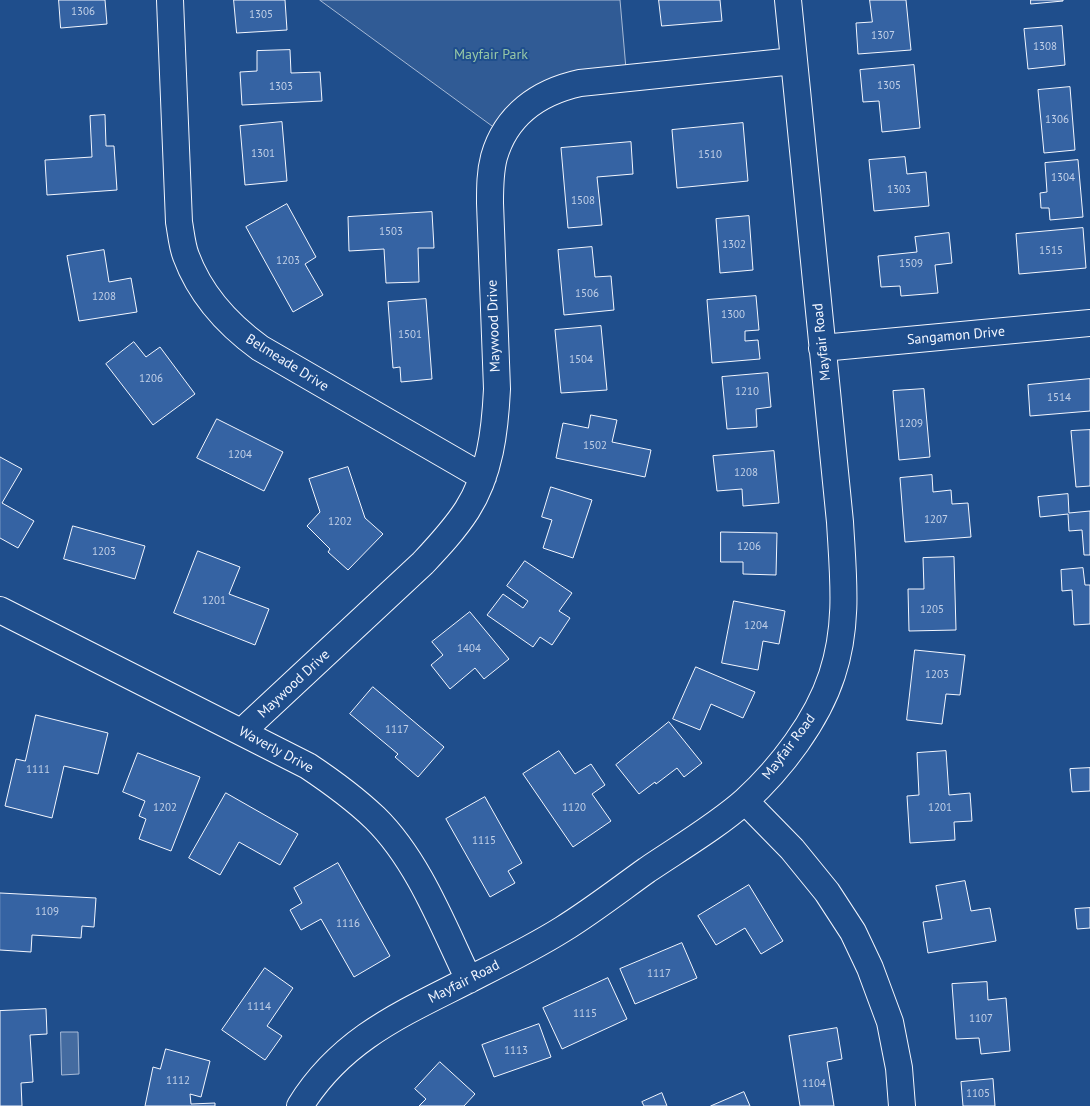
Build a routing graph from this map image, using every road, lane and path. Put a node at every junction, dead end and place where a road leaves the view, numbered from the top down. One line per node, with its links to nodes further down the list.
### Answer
1 (170, 0): 6 (street, Belmeade Drive)
2 (788, 0): 3 (street, Mayfair Road)
3 (794, 62): 5 (street, Mayfair Road); 6 (street, Maywood Drive)
4 (1090, 323): 5 (street, Sangamon Drive)
5 (822, 348): 9 (street, Mayfair Road)
6 (483, 477): 8 (street, Maywood Drive)
7 (0, 610): 8 (street, Waverly Drive)
8 (246, 734): 10 (street, Waverly Drive)
9 (745, 800): 10 (street, Mayfair Road); 12 (street)
10 (469, 980): 11 (street, Mayfair Road)
11 (300, 1106)
12 (902, 1106)

